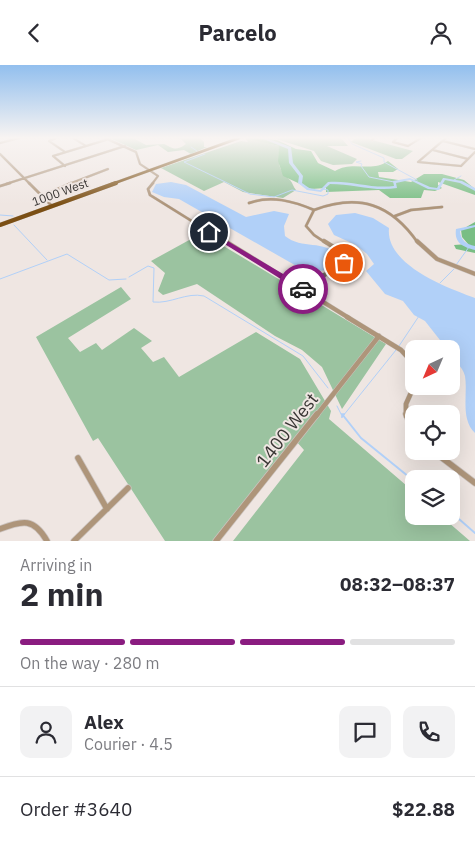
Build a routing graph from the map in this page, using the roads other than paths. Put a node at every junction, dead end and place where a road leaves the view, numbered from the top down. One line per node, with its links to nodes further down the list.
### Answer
1 (5, 160): 11 (street)
2 (57, 160): 8 (street)
3 (82, 160): 8 (street)
4 (138, 160): 10 (street)
5 (175, 160): 10 (main road, 1000 West)
6 (420, 160): 7 (street)
7 (467, 160)
8 (65, 166): 11 (street)
9 (108, 169): 13 (street)
10 (149, 169): 15 (main road, 1000 West); 21 (street)
11 (26, 179): 12 (street); 13 (street)
12 (0, 186)
13 (42, 197): 15 (street)
14 (250, 203): 17 (street)
15 (52, 206): 19 (main road, 1000 West)
16 (442, 207): 18 (street)
17 (314, 210): 18 (street); 21 (street)
18 (394, 216): 20 (street)
19 (0, 225)
20 (475, 273)
21 (305, 291): 22 (street)
22 (379, 336): 23 (street); 34 (street, 1400 West)
23 (405, 354)
24 (409, 395): 25 (street)
25 (405, 414)
26 (78, 459): 30 (street)
27 (445, 460): 28 (street)
28 (475, 483)
29 (128, 488): 30 (street)
30 (107, 509): 33 (street)
31 (0, 529): 32 (street)
32 (48, 541)
33 (74, 541)
34 (216, 541)

